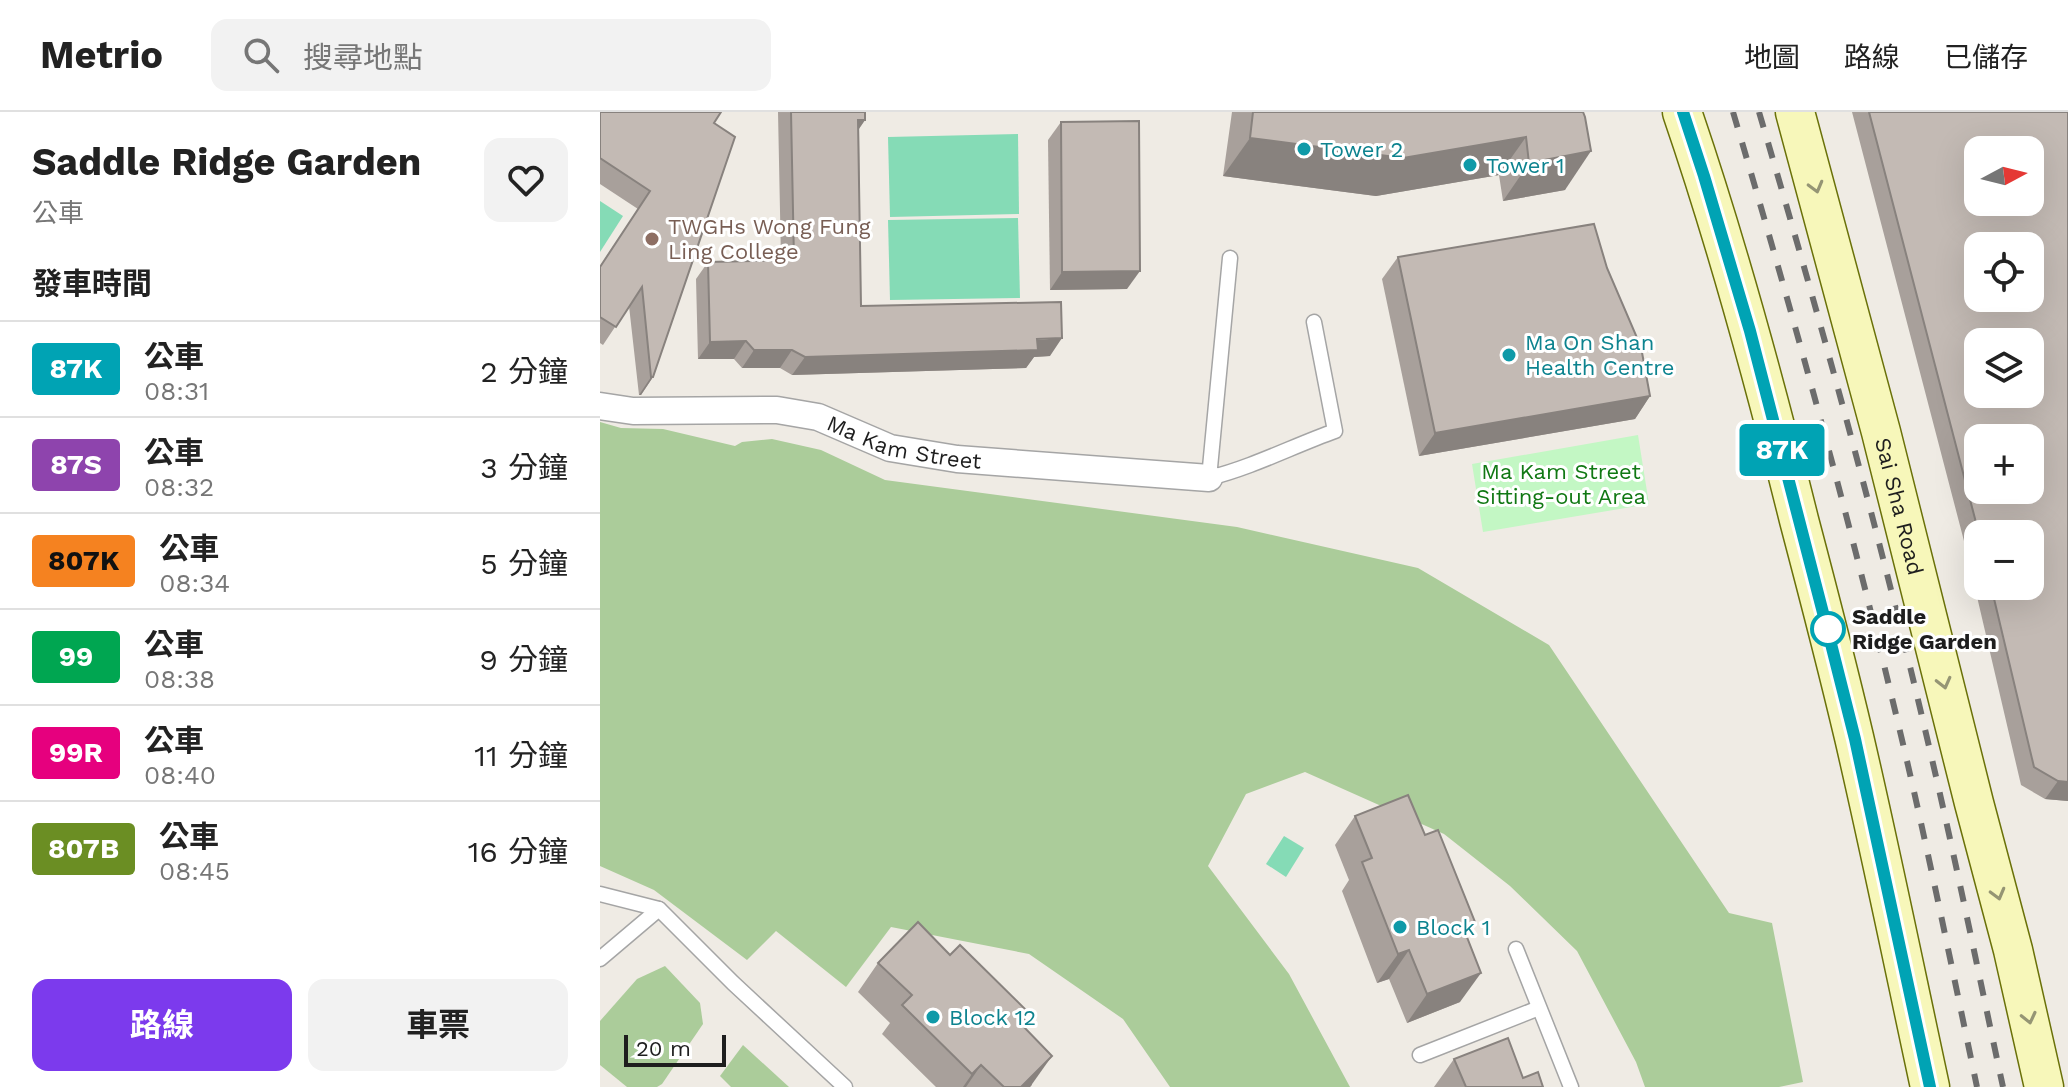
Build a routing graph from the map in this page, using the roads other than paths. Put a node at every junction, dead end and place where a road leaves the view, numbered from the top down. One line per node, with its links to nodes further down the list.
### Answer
1 (1682, 112): 15 (main road)
2 (1795, 112): 16 (main road, Sai Sha Road, one-way to 16)
3 (1230, 258): 6 (lane)
4 (1314, 322): 6 (lane)
5 (600, 406): 6 (street, Ma Kam Street)
6 (1209, 478)
7 (600, 894): 8 (lane)
8 (659, 909): 10 (lane); 13 (lane)
9 (1516, 949): 11 (lane)
10 (600, 959)
11 (1539, 1008): 12 (lane); 14 (lane)
12 (1420, 1055)
13 (845, 1087)
14 (1571, 1087)
15 (1930, 1087)
16 (2044, 1087)

